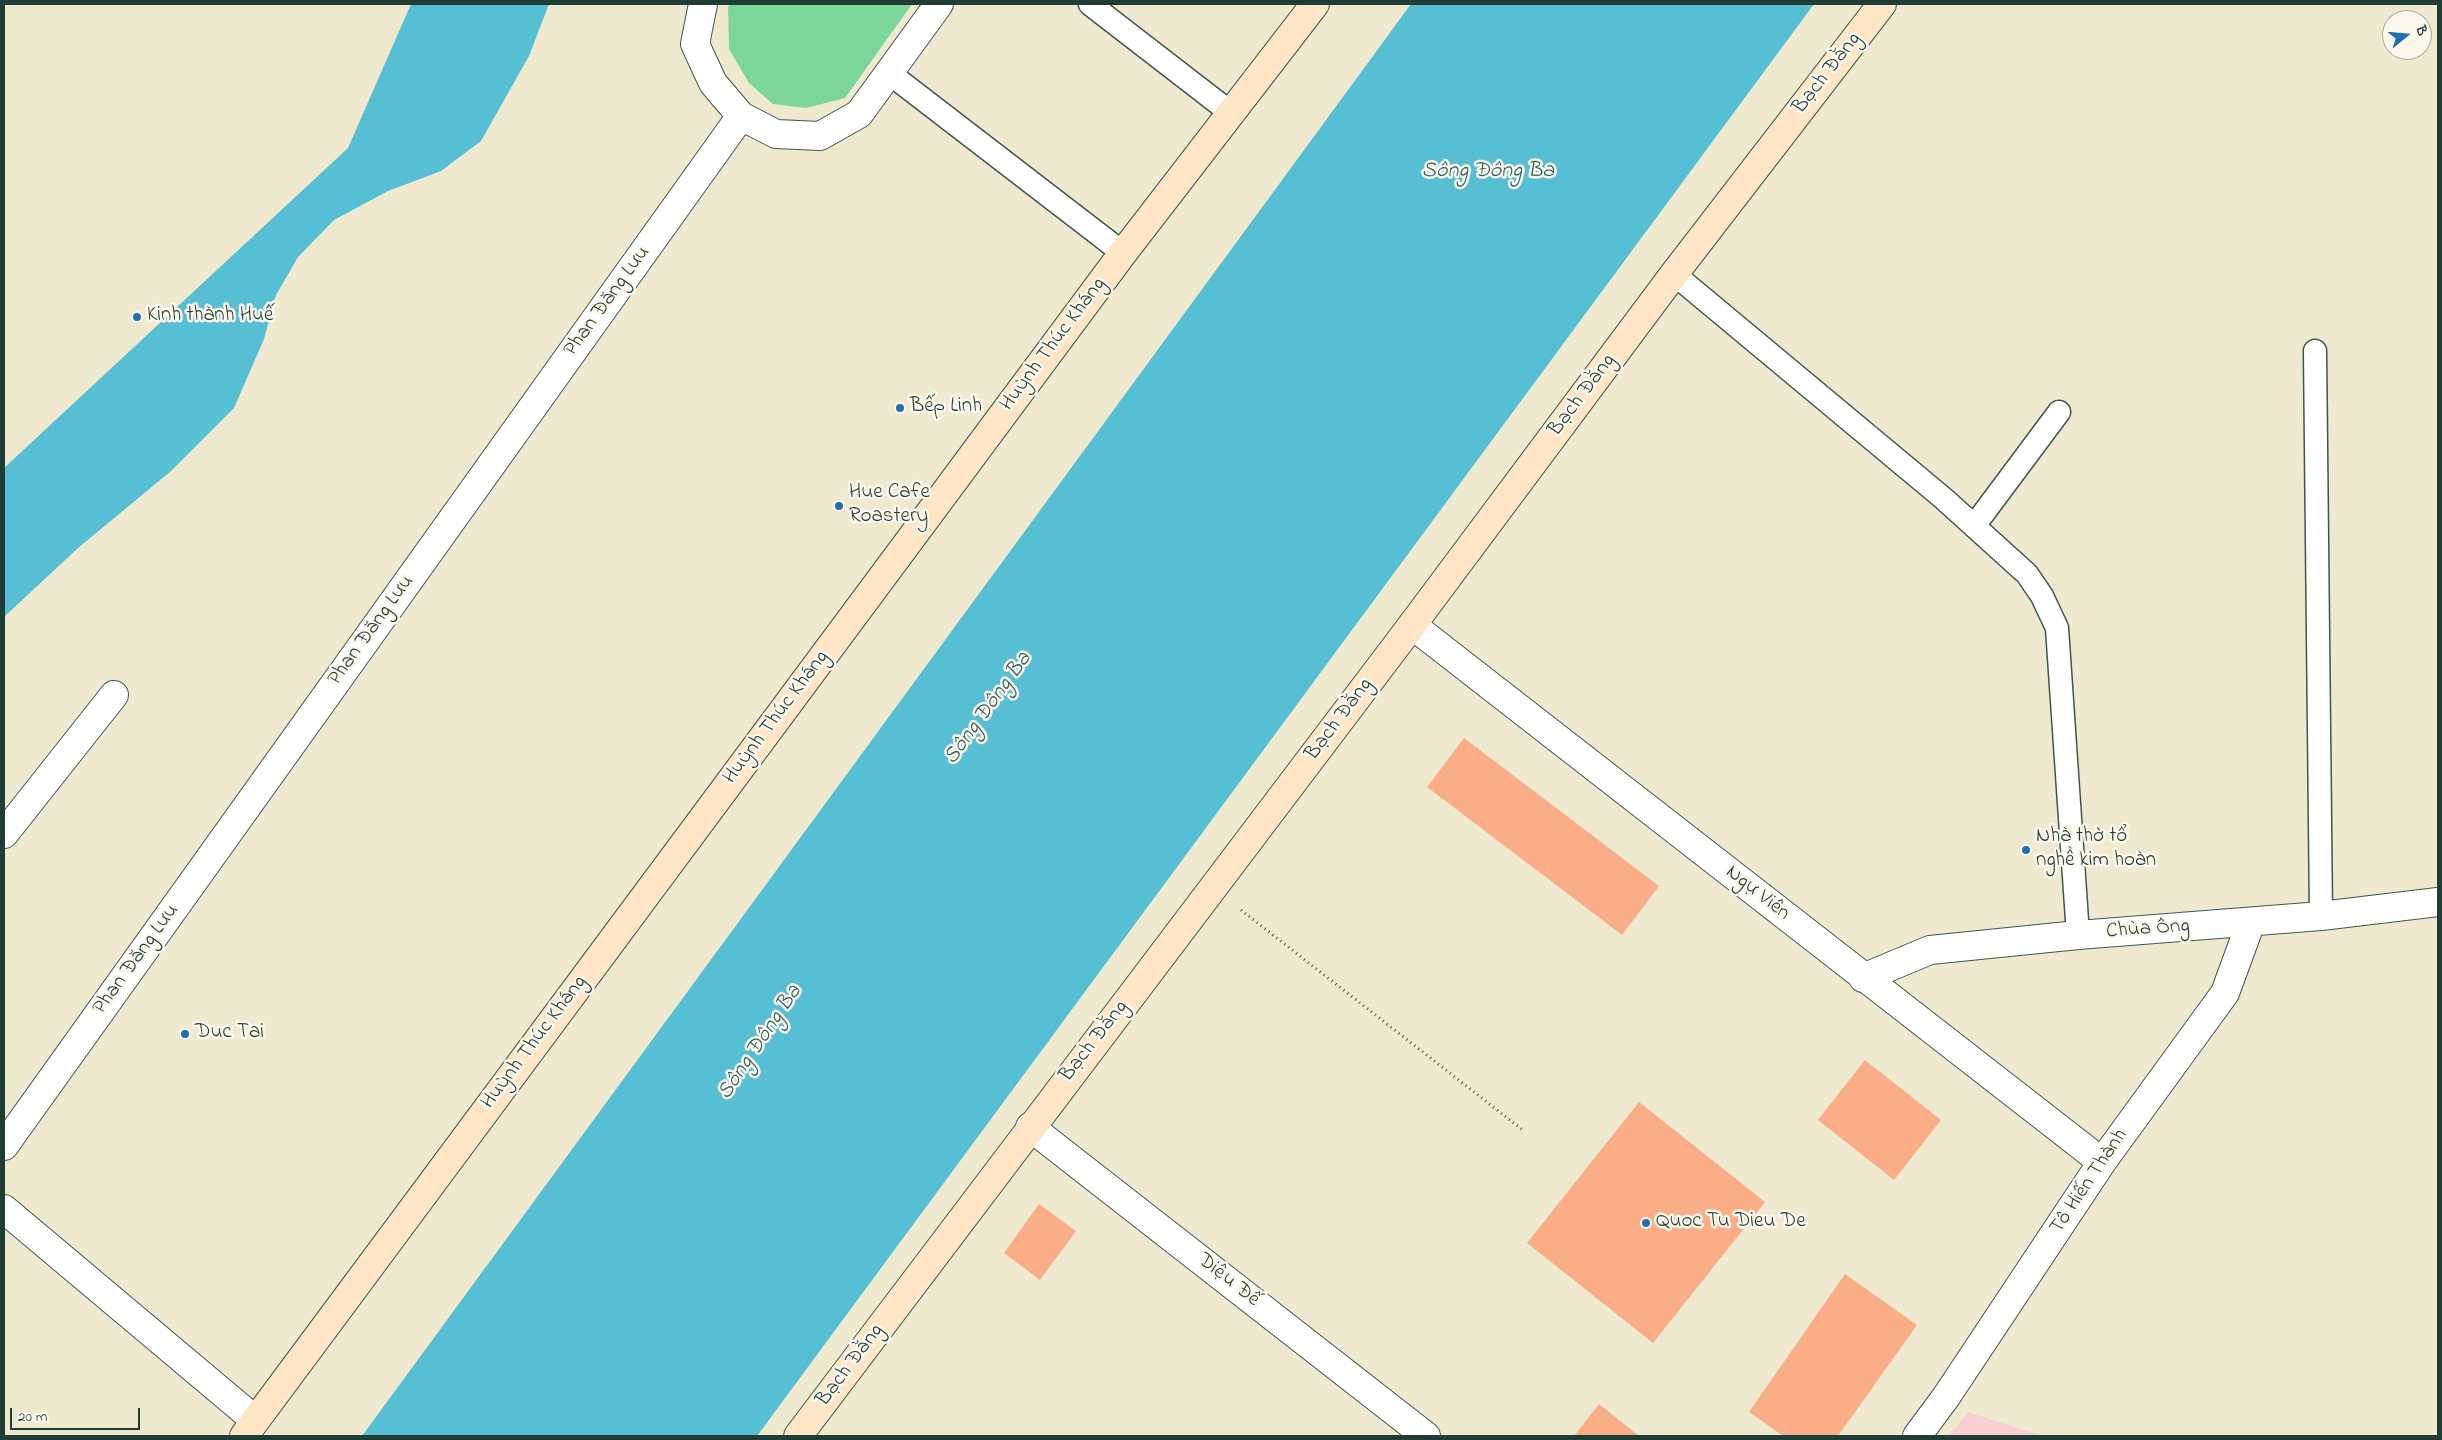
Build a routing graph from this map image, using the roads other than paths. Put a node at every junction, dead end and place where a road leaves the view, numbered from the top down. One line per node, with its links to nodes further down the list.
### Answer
1 (703, 4): 8 (street)
2 (939, 4): 6 (street)
3 (1090, 4): 7 (lane)
4 (1315, 4): 7 (street, Huỳnh Thúc Kháng)
5 (1882, 4): 10 (street, Bạch Đằng)
6 (889, 73): 8 (street); 9 (lane)
7 (1231, 113): 9 (street, Huỳnh Thúc Kháng)
8 (741, 116): 23 (street, Phan Đăng Lưu)
9 (1123, 253): 26 (street, Huỳnh Thúc Kháng)
10 (1674, 274): 13 (lane); 14 (street, Bạch Đằng)
11 (2315, 351): 18 (lane)
12 (2059, 412): 13 (lane)
13 (1974, 526): 20 (lane)
14 (1412, 625): 21 (street, Ngự Viên); 22 (street, Bạch Đằng)
15 (114, 695): 16 (street)
16 (4, 834)
17 (2438, 902): 18 (street, Chùa Ông)
18 (2321, 916): 19 (street, Chùa Ông)
19 (2251, 922): 20 (street, Chùa Ông); 24 (street, Tô Hiến Thành)
20 (2078, 935): 21 (street, Chùa Ông)
21 (1863, 978): 24 (street, Ngự Viên)
22 (1030, 1127): 27 (street, Bạch Đằng); 28 (street, Diệu Đế)
23 (4, 1146)
24 (2102, 1162): 29 (street, Tô Hiến Thành)
25 (4, 1209): 26 (street)
26 (250, 1428)
27 (798, 1436)
28 (1426, 1436)
29 (1917, 1436)

